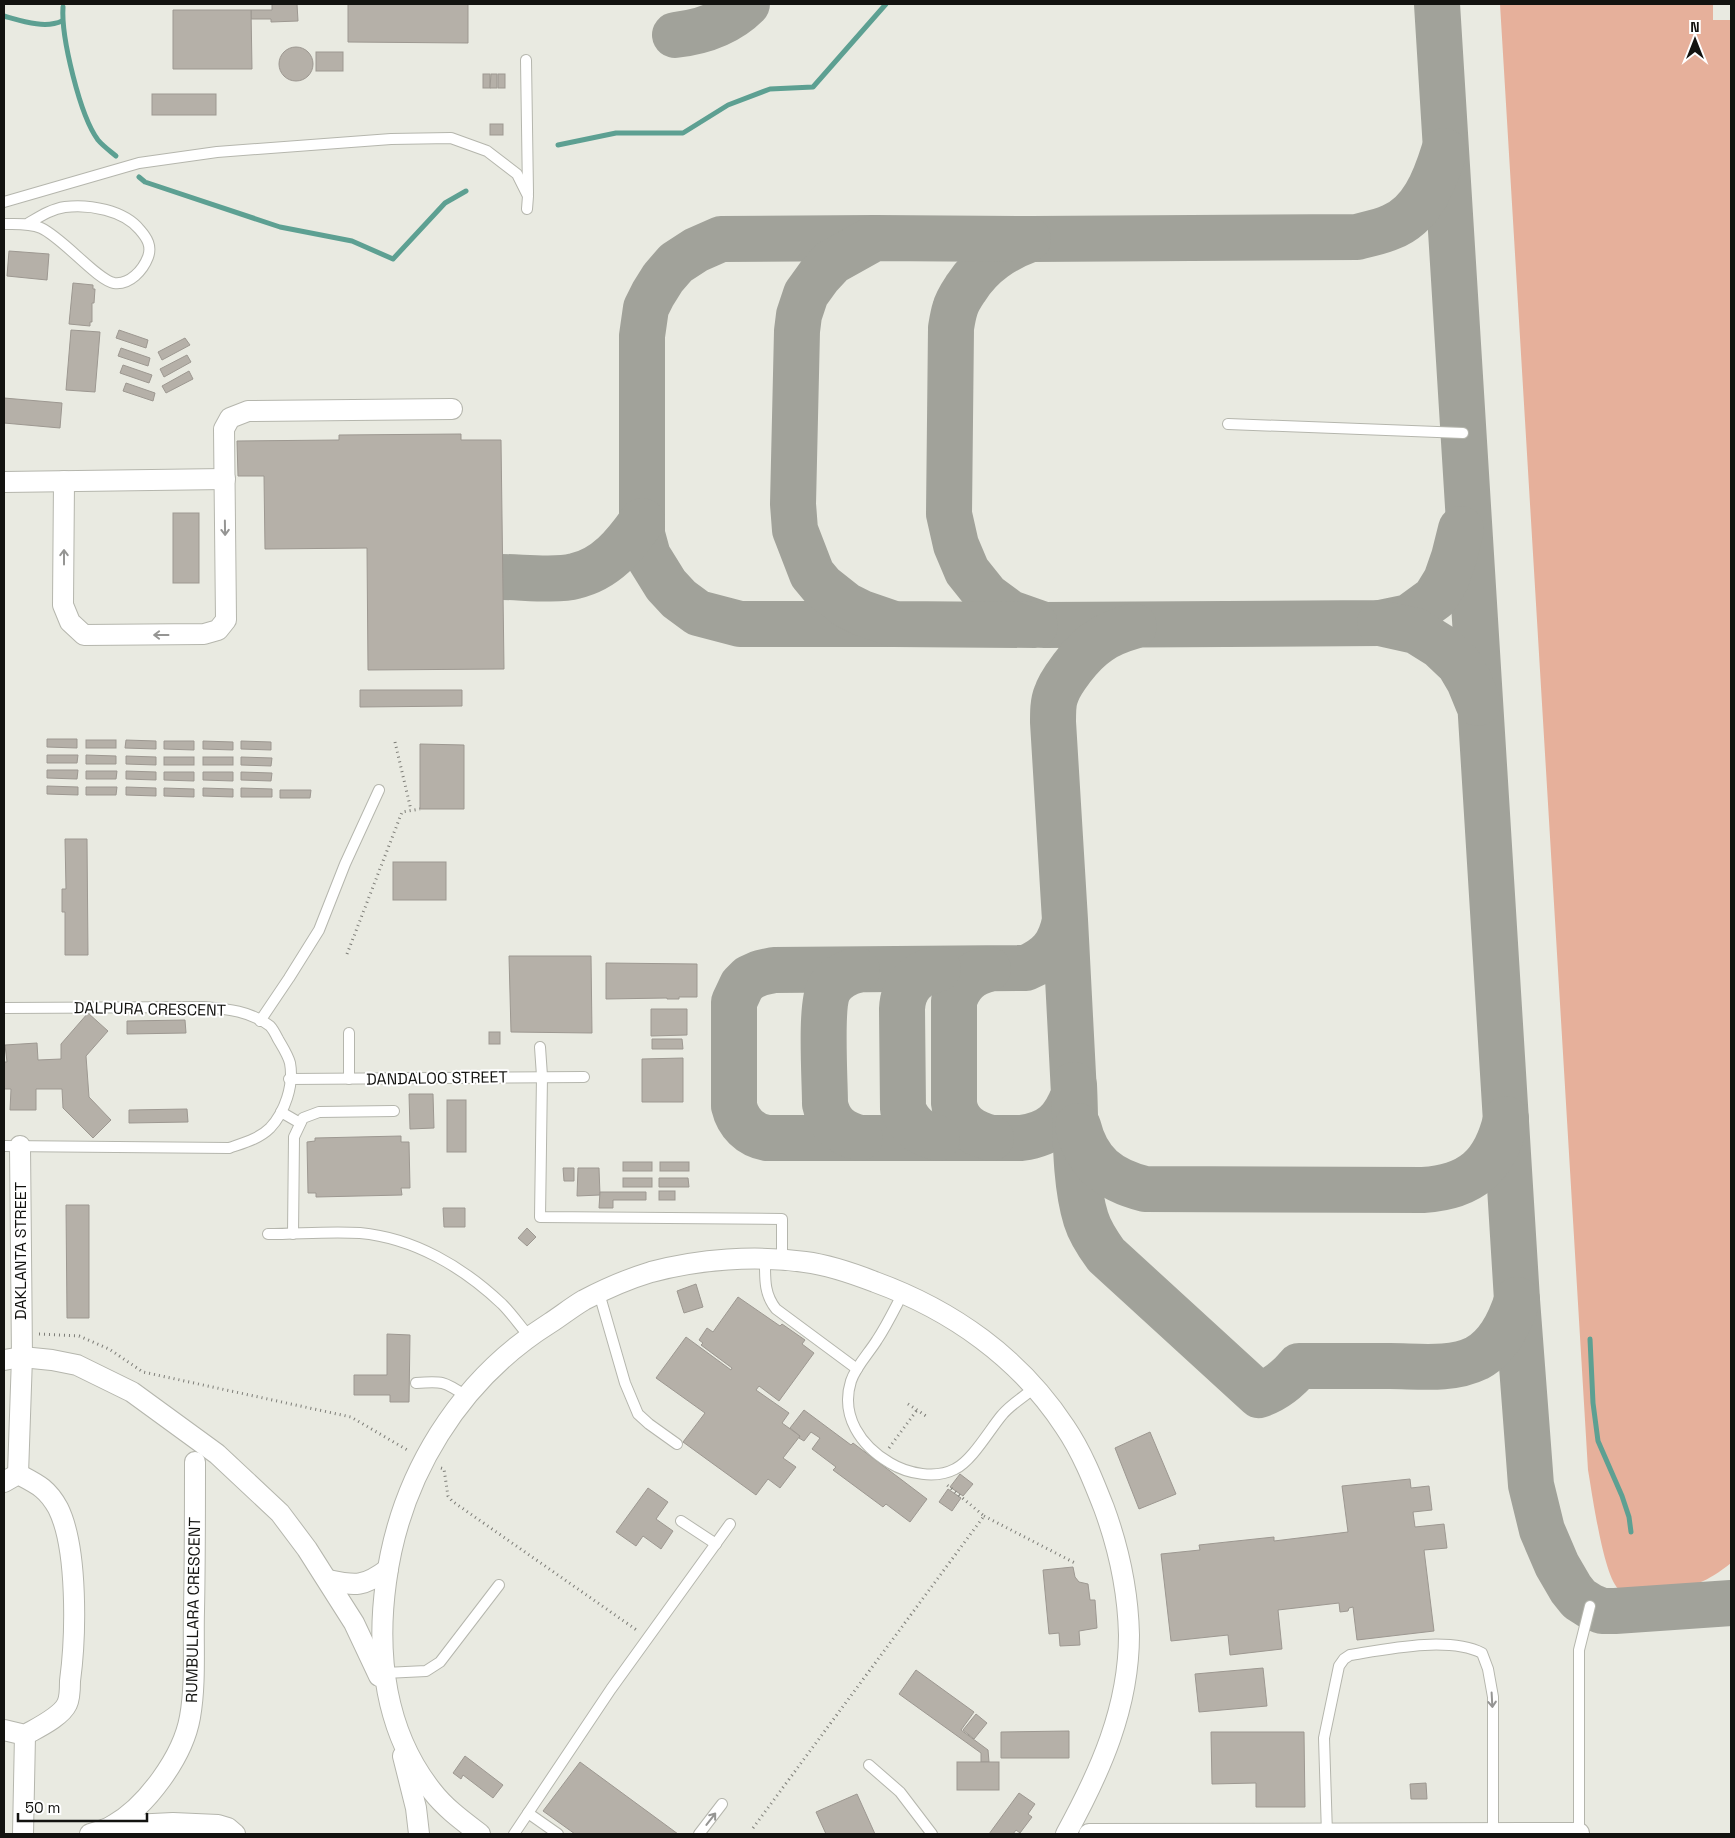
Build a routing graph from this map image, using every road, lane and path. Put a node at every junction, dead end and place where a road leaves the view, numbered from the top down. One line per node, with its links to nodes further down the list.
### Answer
1 (526, 60): 2 (lane)
2 (528, 196): 3 (lane); 4 (lane)
3 (4, 202)
4 (527, 208)
5 (4, 224): 6 (lane)
6 (27, 224): 6 (lane)
7 (452, 409): 10 (street)
8 (1228, 424): 9 (lane)
9 (1463, 433)
10 (225, 479): 11 (street); 11 (street, one-way to 11)
11 (64, 481): 12 (street)
12 (4, 482)
13 (395, 742): 16 (path)
14 (379, 790): 19 (lane)
15 (420, 809): 16 (path)
16 (411, 810): 17 (path)
17 (347, 954)
18 (4, 1008): 19 (lane, DALPURA CRESCENT)
19 (260, 1021): 24 (lane, DALPURA CRESCENT)
20 (349, 1032): 25 (lane)
21 (540, 1047): 22 (lane)
22 (542, 1076): 23 (lane, DANDALOO STREET); 25 (lane, DANDALOO STREET); 32 (lane)
23 (584, 1077)
24 (290, 1079): 25 (lane, DANDALOO STREET); 27 (lane, DALPURA CRESCENT)
25 (350, 1079)
26 (394, 1111): 28 (lane)
27 (281, 1112): 28 (lane); 29 (lane, DALPURA CRESCENT)
28 (300, 1123): 31 (lane)
29 (12, 1146): 35 (street, DAKLANTA STREET)
30 (268, 1234): 31 (lane)
31 (293, 1234): 36 (lane)
32 (774, 1260): 33 (street); 34 (street); 38 (lane)
33 (599, 1293): 36 (street); 45 (lane)
34 (903, 1293): 38 (lane); 40 (street)
35 (20, 1334): 37 (street, DAKLANTA STREET); 47 (path)
36 (529, 1336): 41 (street)
37 (13, 1358): 50 (street, DAKLANTA STREET); 57 (street)
38 (857, 1369): 46 (lane)
39 (416, 1383): 41 (lane)
40 (1034, 1388): 49 (lane); 79 (street)
41 (466, 1396): 47 (street)
42 (908, 1404): 43 (path)
43 (917, 1410): 44 (path); 46 (path)
44 (926, 1416)
45 (677, 1444)
46 (882, 1458): 49 (lane)
47 (424, 1459): 56 (street); 60 (path)
48 (195, 1462): 69 (street, RUMBULLARA CRESCENT)
49 (933, 1474): 51 (path)
50 (11, 1478): 64 (street)
51 (984, 1516): 55 (path); 68 (path)
52 (681, 1521): 54 (lane)
53 (730, 1524): 54 (lane)
54 (716, 1544): 60 (lane)
55 (1075, 1563)
56 (388, 1569): 57 (street); 61 (street)
57 (328, 1580): 62 (street)
58 (499, 1585): 61 (lane)
59 (1590, 1606): 83 (lane)
60 (648, 1639): 67 (lane)
61 (384, 1672): 62 (street)
62 (393, 1715): 73 (street); 74 (street)
63 (4, 1730): 64 (street)
64 (25, 1735): 70 (street)
65 (869, 1765): 78 (lane)
66 (722, 1804): 77 (lane, one-way to 66)
67 (528, 1813): 75 (lane); 76 (lane)
68 (753, 1828)
69 (112, 1830): 71 (street, RUMBULLARA CRESCENT); 72 (street)
70 (23, 1834)
71 (90, 1834)
72 (235, 1834)
73 (419, 1834)
74 (480, 1834)
75 (514, 1834)
76 (558, 1834)
77 (699, 1834)
78 (932, 1834)
79 (1066, 1834)
80 (1089, 1834): 81 (street)
81 (1327, 1834): 82 (street); 82 (lane, one-way to 82)
82 (1492, 1834): 83 (street)
83 (1579, 1834)

